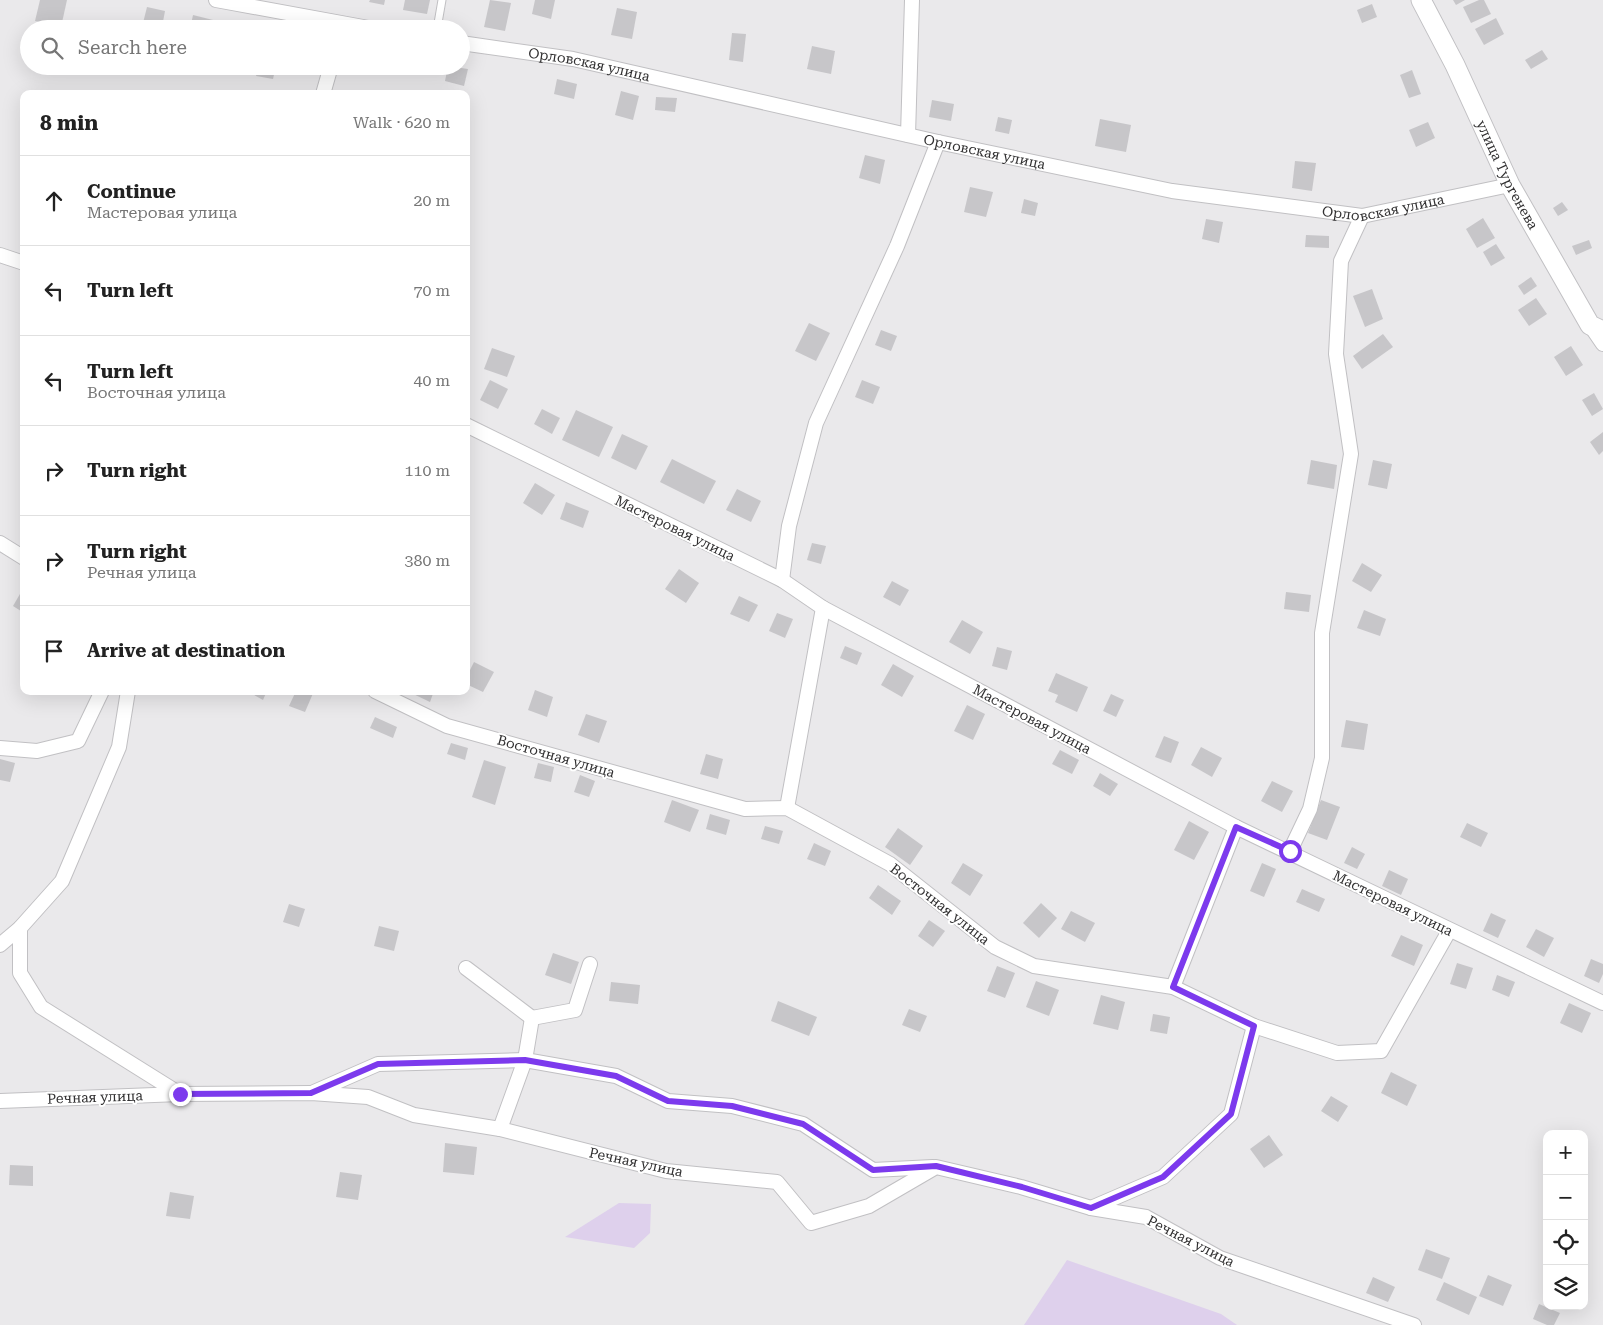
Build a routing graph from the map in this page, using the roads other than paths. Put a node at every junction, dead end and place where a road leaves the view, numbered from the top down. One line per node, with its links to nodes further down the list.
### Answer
1 (216, 0): 5 (street)
2 (442, 0): 6 (lane)
3 (912, 0): 10 (street)
4 (1421, 0): 12 (main road, улица Тургенева)
5 (314, 20)
6 (439, 20)
7 (470, 44): 10 (street, Орловская улица)
8 (328, 75): 9 (street)
9 (324, 90)
10 (908, 135): 11 (street, Орловская улица)
11 (938, 142): 13 (street, Орловская улица); 21 (street)
12 (1510, 185): 13 (street, Орловская улица); 16 (main road, улица Тургенева)
13 (1362, 216): 29 (street)
14 (0, 255): 15 (street)
15 (20, 262)
16 (1596, 328): 17 (street, улица Тургенева)
17 (1603, 344)
18 (470, 427): 21 (street, Мастеровая улица)
19 (0, 543): 20 (street)
20 (20, 556)
21 (782, 580): 22 (street, Мастеровая улица)
22 (823, 608): 27 (street); 28 (street, Мастеровая улица)
23 (100, 695): 26 (street)
24 (127, 695): 30 (street)
25 (383, 695): 27 (street, Восточная улица)
26 (0, 748)
27 (787, 808): 35 (street, Восточная улица)
28 (1236, 827): 29 (street, Мастеровая улица); 35 (street)
29 (1290, 851): 31 (street, Мастеровая улица)
30 (20, 928): 32 (street); 41 (street)
31 (1449, 931): 36 (street, Мастеровая улица); 38 (street, Восточная улица)
32 (0, 945)
33 (590, 964): 37 (street)
34 (466, 968): 37 (street)
35 (1173, 987): 38 (street, Восточная улица)
36 (1603, 1003)
37 (532, 1018): 39 (street)
38 (1254, 1026): 45 (street)
39 (525, 1060): 40 (street, Речная улица); 43 (street); 44 (street, Речная улица)
40 (311, 1093): 41 (street, Речная улица); 43 (street, Речная улица)
41 (180, 1094): 42 (street, Речная улица)
42 (0, 1101)
43 (500, 1129): 44 (street, Речная улица)
44 (936, 1166): 45 (street, Речная улица)
45 (1091, 1208): 46 (street, Речная улица)
46 (1414, 1325)

